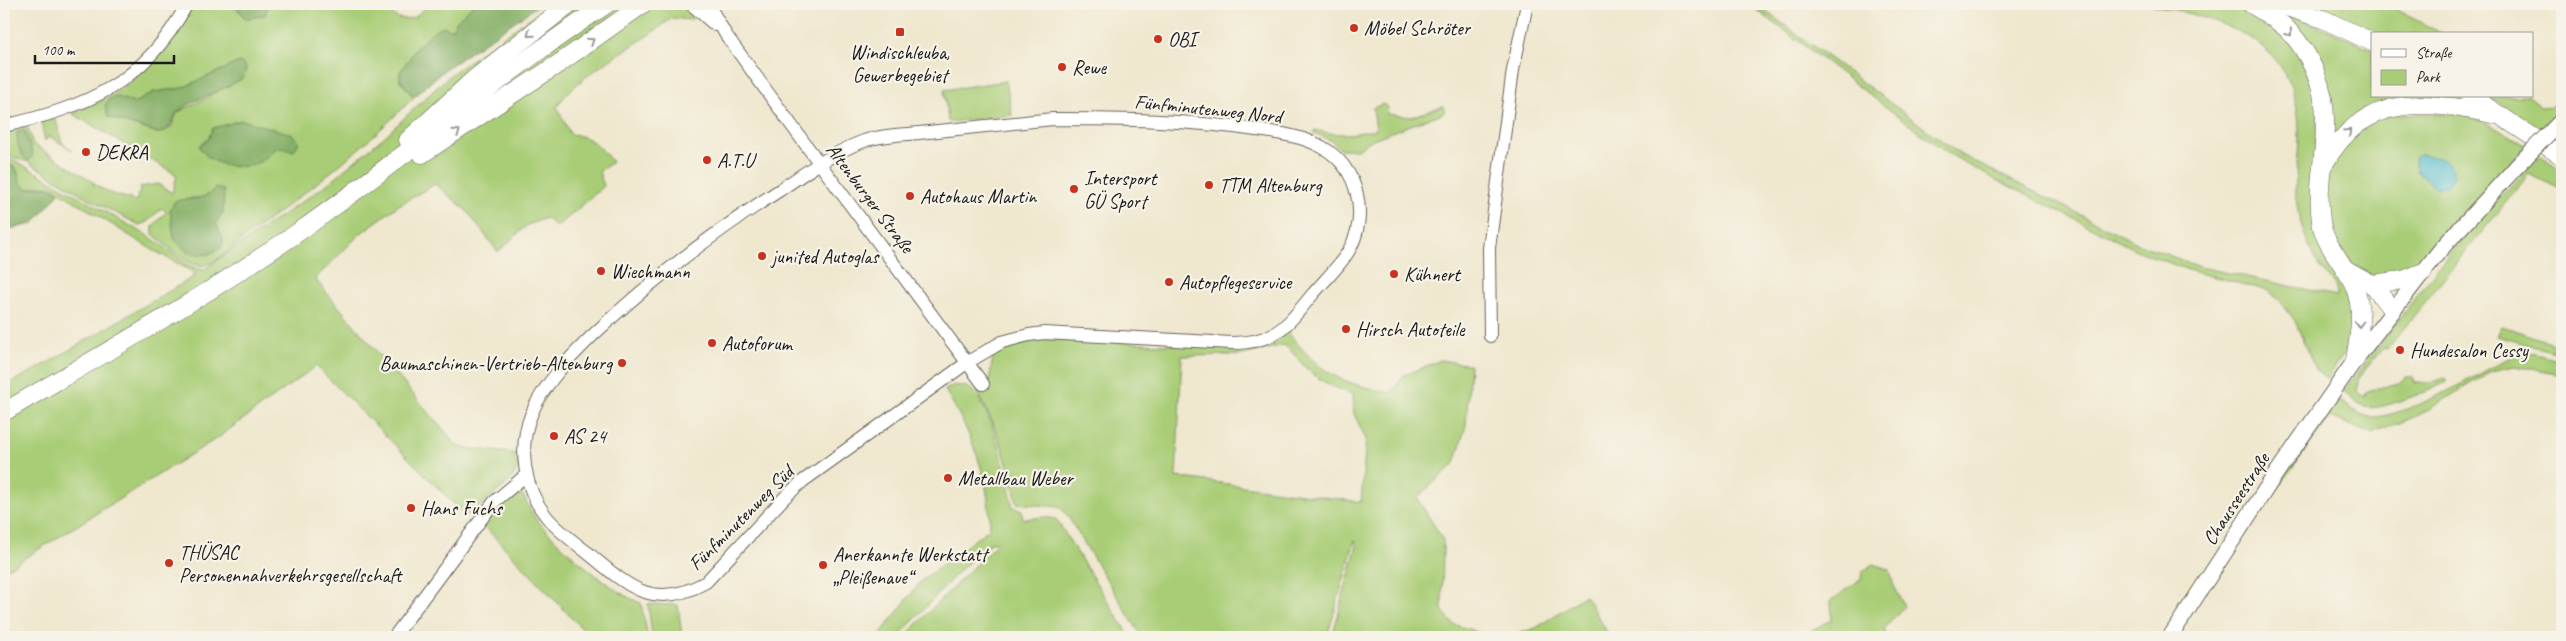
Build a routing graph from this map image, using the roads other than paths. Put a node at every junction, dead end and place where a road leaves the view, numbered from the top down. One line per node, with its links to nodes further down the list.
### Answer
1 (186, 4): 15 (street)
2 (568, 4): 18 (highway, one-way to 18)
3 (607, 4): 18 (highway)
4 (643, 4): 18 (highway, one-way to 4)
5 (691, 4): 10 (street, Altenburger Straße)
6 (708, 4): 10 (street, Altenburger Straße)
7 (1526, 4): 23 (street)
8 (2251, 4): 19 (highway, one-way to 19)
9 (2278, 4): 11 (highway)
10 (726, 35): 17 (street, Altenburger Straße)
11 (2371, 42)
12 (2473, 98): 13 (highway)
13 (2502, 116): 16 (highway); 19 (highway, one-way to 13)
14 (2562, 120): 20 (main road, Chausseestraße, bridge)
15 (4, 126)
16 (2562, 156)
17 (820, 164): 25 (street, Altenburger Straße); 25 (street, Fünfminutenweg Nord); 28 (street, Fünfminutenweg Süd)
18 (383, 171): 27 (highway)
19 (2320, 172): 21 (highway)
20 (2423, 272): 21 (highway); 22 (main road, Chausseestraße)
21 (2364, 286): 22 (highway); 24 (highway, one-way to 24)
22 (2390, 313): 24 (main road, Chausseestraße)
23 (1490, 336)
24 (2355, 360): 30 (main road, Chausseestraße)
25 (968, 362): 26 (street, Altenburger Straße); 28 (street, Fünfminutenweg Süd)
26 (983, 384)
27 (4, 412)
28 (526, 475): 29 (street)
29 (394, 637)
30 (2170, 637)

